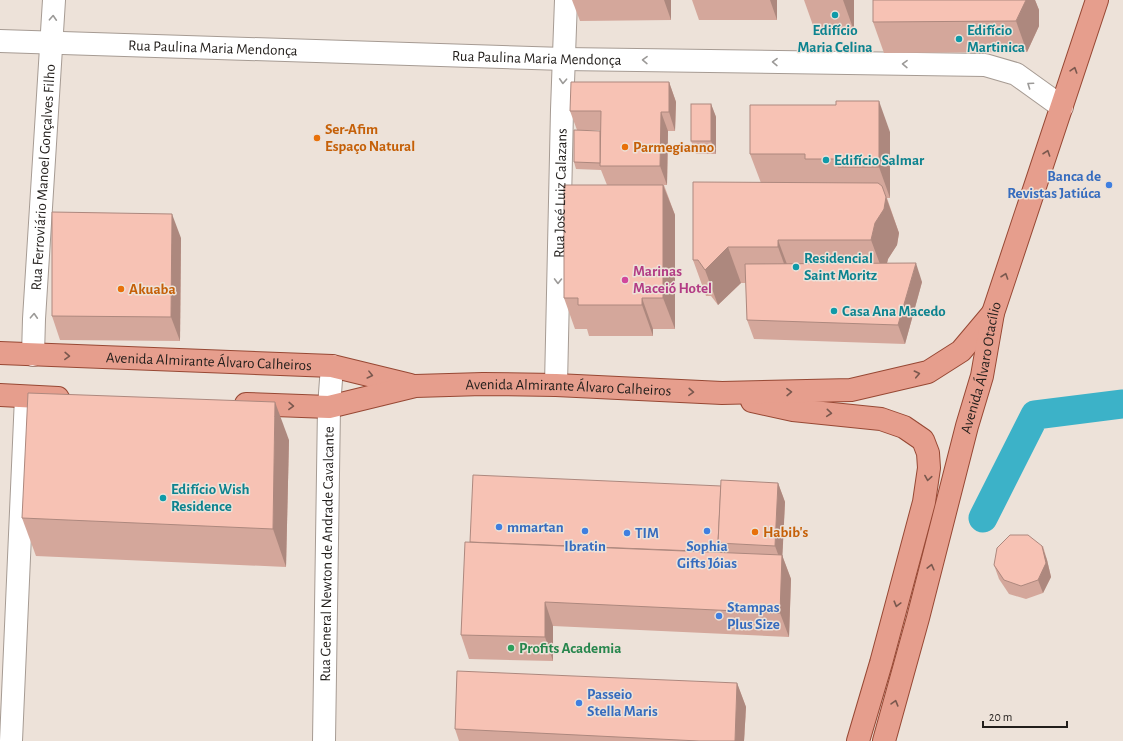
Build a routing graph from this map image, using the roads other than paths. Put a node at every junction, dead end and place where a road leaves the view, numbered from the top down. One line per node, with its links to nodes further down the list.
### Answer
1 (54, 0): 5 (street, Rua Ferroviário Manoel Gonçalves Filho, one-way to 1)
2 (566, 0): 6 (street, Rua José Luiz Calazans)
3 (1097, 0): 7 (main road, Avenida Álvaro Otacílio, one-way to 3)
4 (0, 41): 5 (street, Rua Paulina Maria Mendonça)
5 (52, 43): 6 (street, Rua Paulina Maria Mendonça); 10 (street, Rua Ferroviário Manoel Gonçalves Filho, one-way to 5)
6 (564, 59): 7 (street, Rua Paulina Maria Mendonça, one-way to 6); 12 (street, Rua José Luiz Calazans, one-way to 12)
7 (1062, 107): 8 (main road, Avenida Álvaro Otacílio, one-way to 7)
8 (992, 313): 14 (main road, Avenida Almirante Álvaro Calheiros, one-way to 8); 23 (main road, Avenida Álvaro Otacílio, one-way to 8)
9 (0, 353): 10 (main road, Avenida Almirante Álvaro Calheiros)
10 (33, 355): 11 (main road, Avenida Almirante Álvaro Calheiros, one-way to 11)
11 (332, 366): 13 (main road, Avenida Almirante Álvaro Calheiros, one-way to 13); 19 (street, Rua General Newton de Andrade Cavalcante)
12 (556, 385): 13 (main road, Avenida Almirante Álvaro Calheiros); 14 (main road, Avenida Almirante Álvaro Calheiros, one-way to 14)
13 (415, 386): 19 (main road, Avenida Almirante Álvaro Calheiros)
14 (722, 393): 22 (main road, Avenida Almirante Álvaro Calheiros, one-way to 22)
15 (0, 395): 16 (main road)
16 (26, 396): 17 (main road); 20 (street)
17 (74, 398)
18 (226, 404): 19 (main road, Avenida Almirante Álvaro Calheiros, one-way to 19)
19 (329, 407): 21 (street, Rua General Newton de Andrade Cavalcante)
20 (11, 741)
21 (324, 741)
22 (858, 741)
23 (884, 741)

